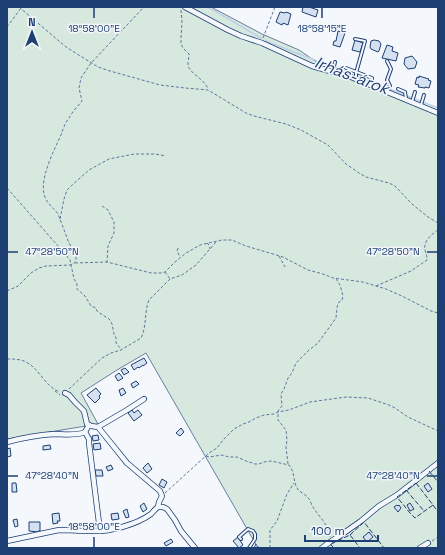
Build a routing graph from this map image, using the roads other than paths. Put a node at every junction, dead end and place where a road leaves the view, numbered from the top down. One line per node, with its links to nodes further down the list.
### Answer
1 (185, 7): 6 (street)
2 (355, 39): 7 (lane)
3 (387, 61): 11 (lane)
4 (335, 62): 6 (lane)
5 (346, 68): 7 (lane)
6 (335, 72): 8 (street)
7 (356, 73): 8 (lane); 9 (lane)
8 (356, 79): 9 (street)
9 (372, 83): 11 (street)
10 (398, 89): 14 (lane)
11 (388, 92): 14 (street)
12 (415, 92): 15 (lane)
13 (424, 95): 16 (lane)
14 (406, 99): 15 (street)
15 (413, 99): 16 (street)
16 (422, 103): 17 (street)
17 (438, 112)
18 (65, 393): 20 (street)
19 (144, 399): 21 (street)
20 (89, 425): 21 (street); 22 (street)
21 (98, 428): 25 (street)
22 (85, 432): 23 (street); 26 (street)
23 (7, 442)
24 (438, 463): 30 (street)
25 (158, 507): 26 (street); 31 (street)
26 (100, 531): 28 (street)
27 (241, 539): 32 (lane)
28 (7, 541)
29 (428, 543): 34 (street)
30 (329, 544): 33 (street)
31 (195, 548)
32 (249, 548)
33 (322, 548)
34 (420, 548)

